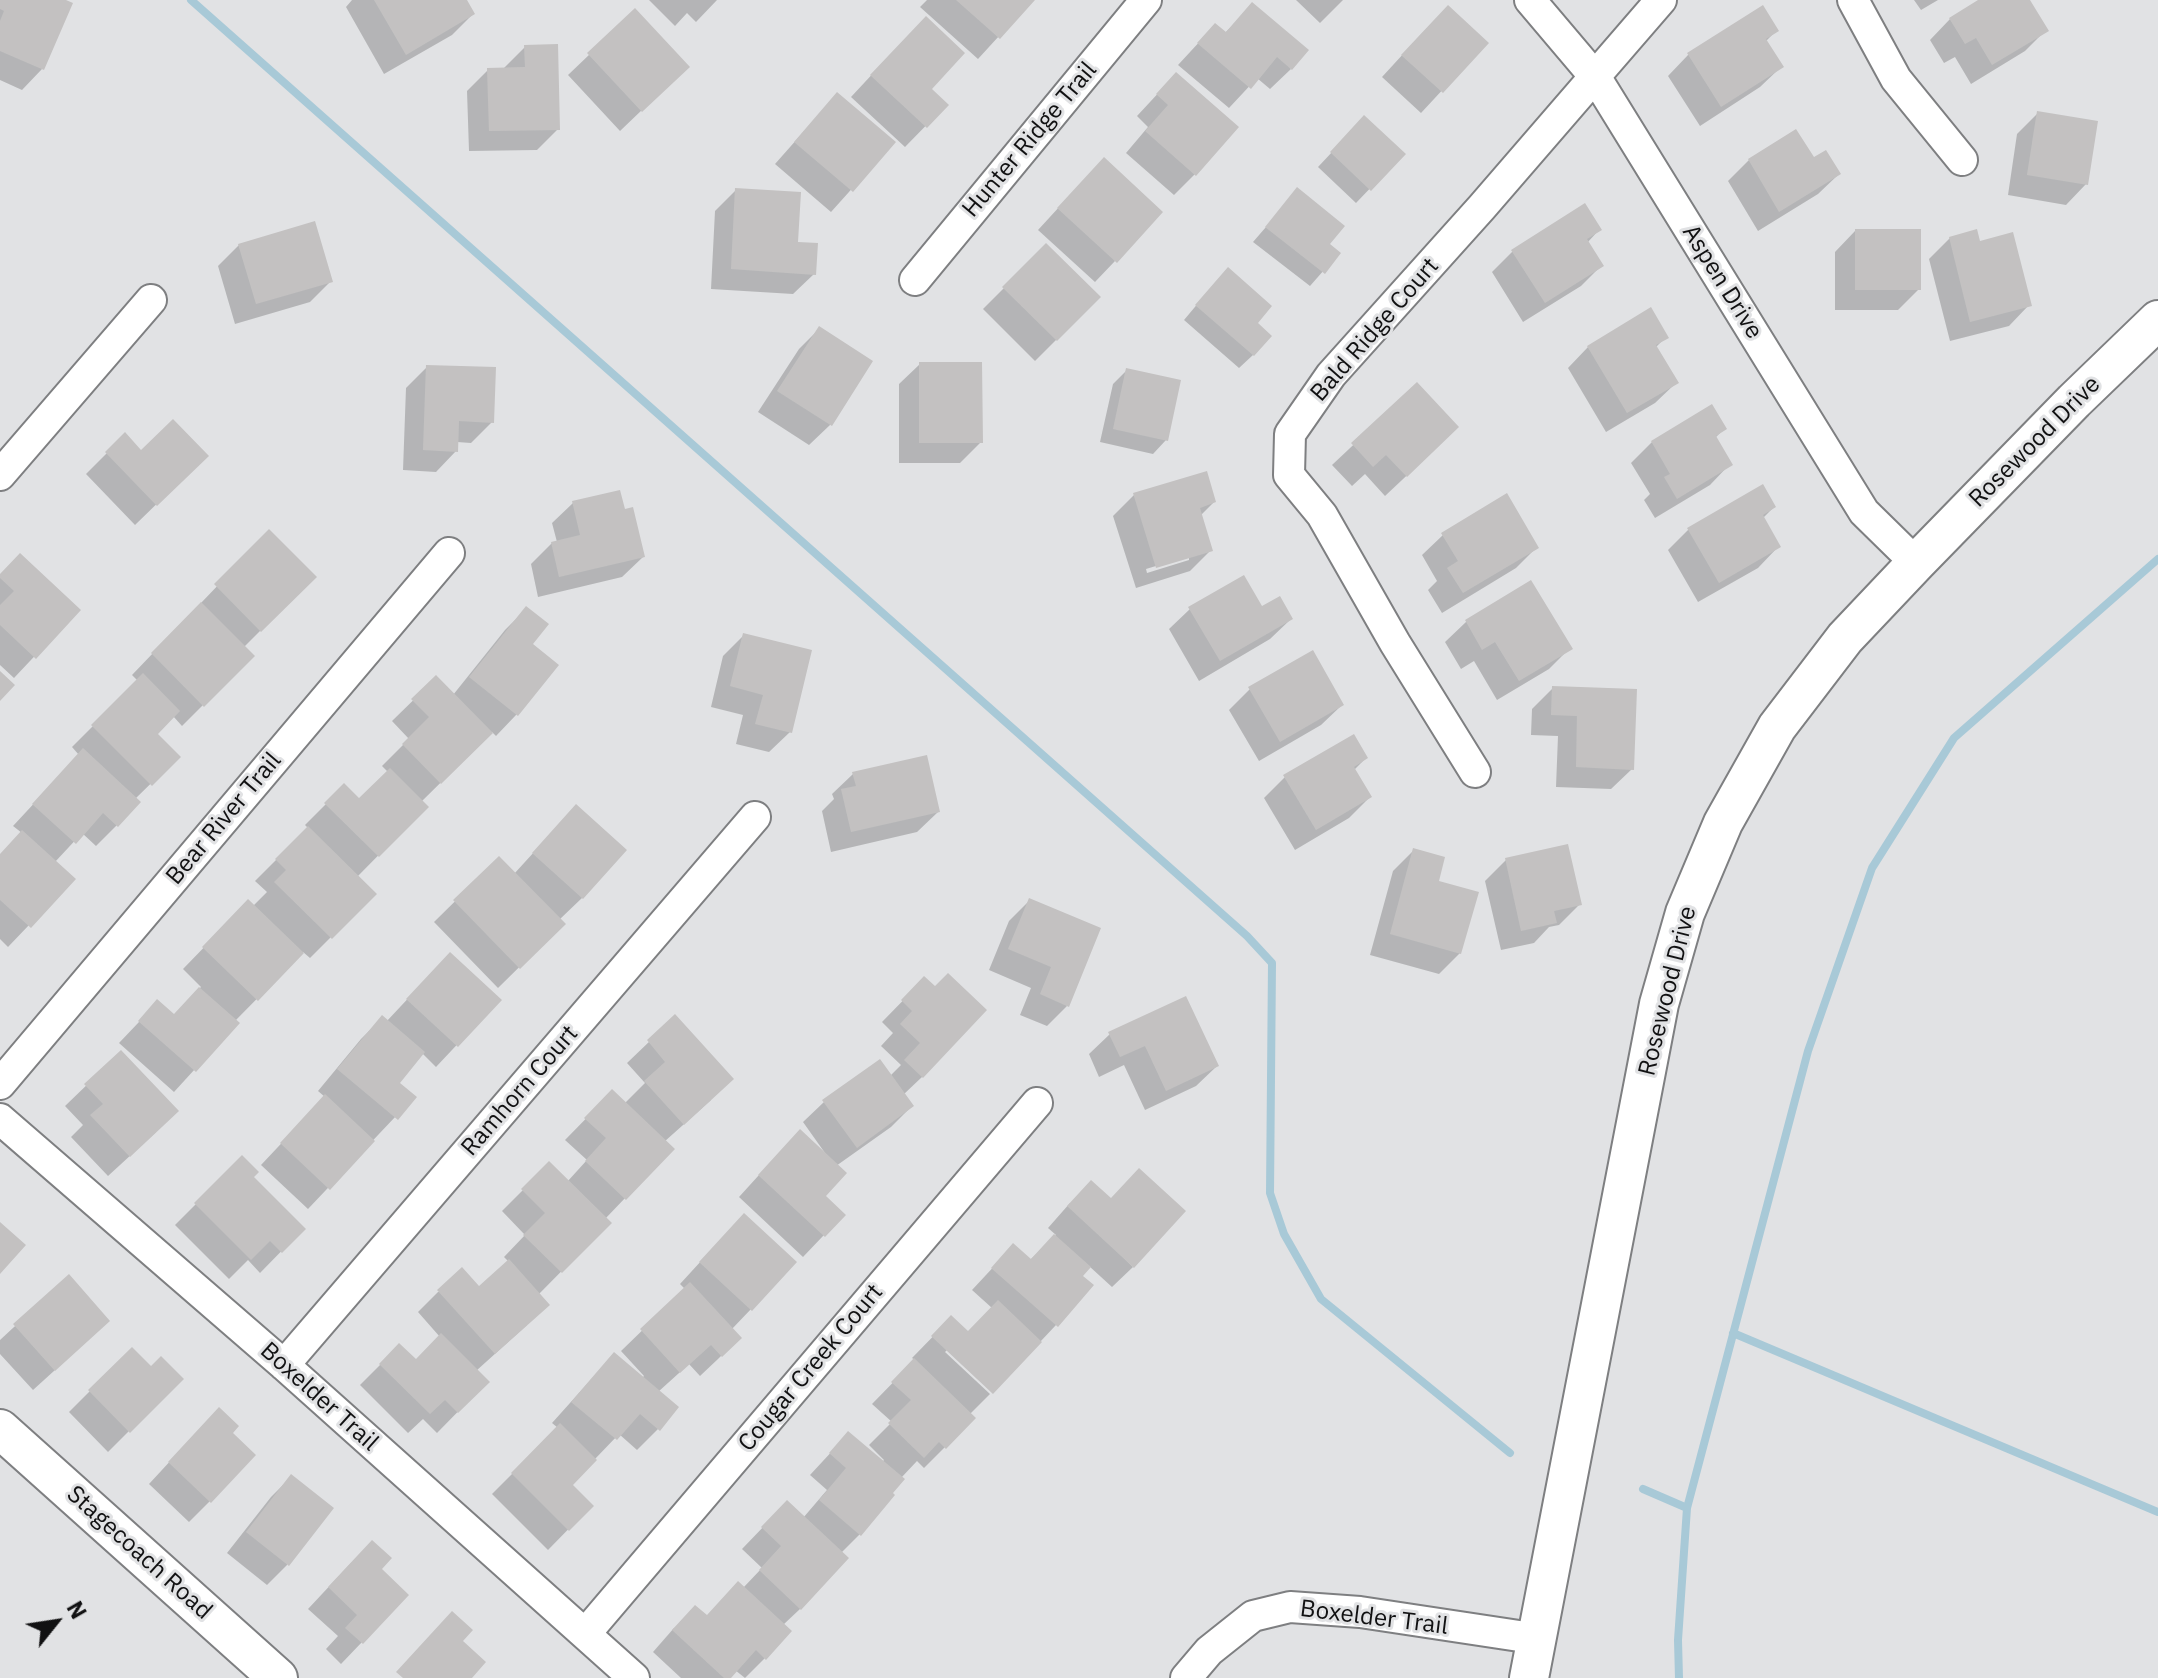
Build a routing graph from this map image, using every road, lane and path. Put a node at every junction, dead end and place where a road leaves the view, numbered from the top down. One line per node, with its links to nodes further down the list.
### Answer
1 (1146, 0): 7 (street, Hunter Ridge Trail)
2 (1530, 0): 5 (street, Aspen Drive)
3 (1661, 0): 5 (street, Bald Ridge Court)
4 (1853, 0): 6 (street)
5 (1596, 78): 12 (street, Aspen Drive); 13 (street, Bald Ridge Court)
6 (1962, 160)
7 (915, 280)
8 (151, 300): 10 (street)
9 (2158, 320): 12 (main road, Rosewood Drive)
10 (0, 475)
11 (449, 553): 15 (street, Bear River Trail)
12 (1916, 563): 21 (main road, Rosewood Drive)
13 (1475, 772)
14 (755, 817): 18 (street, Ramhorn Court)
15 (0, 1084)
16 (1037, 1103): 20 (street, Cougar Creek Court)
17 (0, 1119): 18 (street, Boxelder Trail)
18 (284, 1365): 20 (street, Boxelder Trail)
19 (0, 1429): 22 (main road, Stagecoach Road)
20 (585, 1634): 23 (street, Boxelder Trail)
21 (1539, 1639): 24 (street, Boxelder Trail); 25 (main road, Rosewood Drive)
22 (278, 1678)
23 (634, 1678)
24 (1186, 1678)
25 (1529, 1678)

